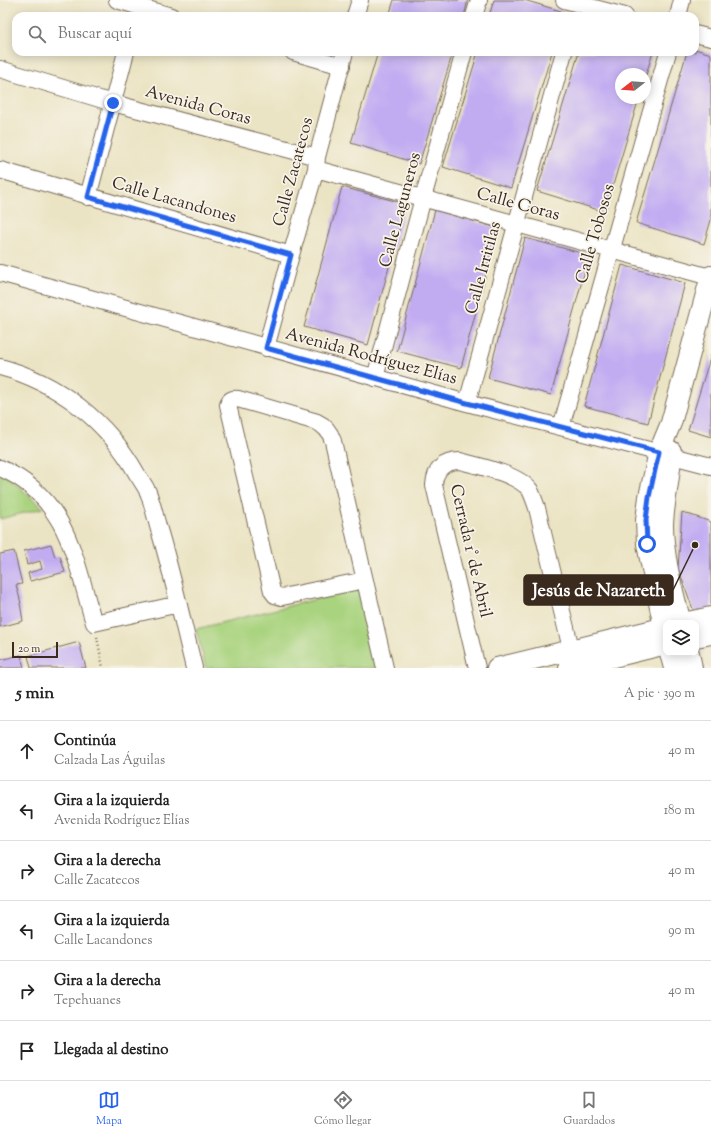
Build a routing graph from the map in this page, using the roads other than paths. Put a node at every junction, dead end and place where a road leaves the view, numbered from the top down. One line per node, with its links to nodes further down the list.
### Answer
1 (117, 0): 6 (street)
2 (360, 0): 8 (street)
3 (479, 0): 9 (street)
4 (682, 0): 11 (street)
5 (574, 5): 10 (street)
6 (138, 7): 7 (street)
7 (156, 12)
8 (356, 12)
9 (475, 12)
10 (607, 12)
11 (679, 12)
12 (699, 35): 13 (street)
13 (711, 38)
14 (125, 56): 21 (street)
15 (322, 56): 19 (street)
16 (463, 56): 25 (street, Calle Laguneros)
17 (563, 56): 26 (street, Calle Irritilas)
18 (667, 56): 27 (street, Calle Tobosos)
19 (344, 59): 22 (street, Calle Zacatecos)
20 (0, 69): 21 (street, Avenida Coras)
21 (113, 103): 22 (street, Avenida Coras); 24 (street)
22 (317, 163): 25 (street, Calle Coras); 28 (street, Calle Zacatecos)
23 (0, 170): 24 (street, Calle Lacandones)
24 (88, 197): 28 (street, Calle Lacandones)
25 (423, 198): 26 (street, Calle Coras); 33 (street, Calle Laguneros)
26 (516, 224): 27 (street, Calle Coras); 34 (street, Calle Irritilas)
27 (611, 250): 30 (street, Calle Coras); 35 (street, Calle Tobosos)
28 (291, 255): 31 (street, Calle Zacatecos)
29 (0, 273): 31 (street, Avenida Rodríguez Elías)
30 (711, 276): 36 (street)
31 (266, 348): 33 (street, Avenida Rodríguez Elías)
32 (0, 367): 40 (street)
33 (375, 378): 34 (street, Avenida Rodríguez Elías)
34 (467, 403): 35 (street, Avenida Rodríguez Elías)
35 (561, 427): 36 (street, Avenida Rodríguez Elías)
36 (665, 453): 37 (street, Avenida Rodríguez Elías); 42 (street)
37 (711, 466)
38 (0, 468): 40 (street)
39 (365, 580): 39 (street); 51 (street)
40 (179, 604): 50 (street)
41 (711, 617): 43 (street)
42 (668, 620)
43 (699, 621)
44 (663, 633): 49 (street)
45 (711, 634): 46 (street)
46 (699, 636)
47 (671, 656): 54 (street)
48 (690, 656): 55 (street)
49 (572, 663): 52 (street, Cerrada 1° de Abril); 53 (street)
50 (194, 668)
51 (384, 668)
52 (477, 668)
53 (497, 668)
54 (674, 668)
55 (692, 668)

